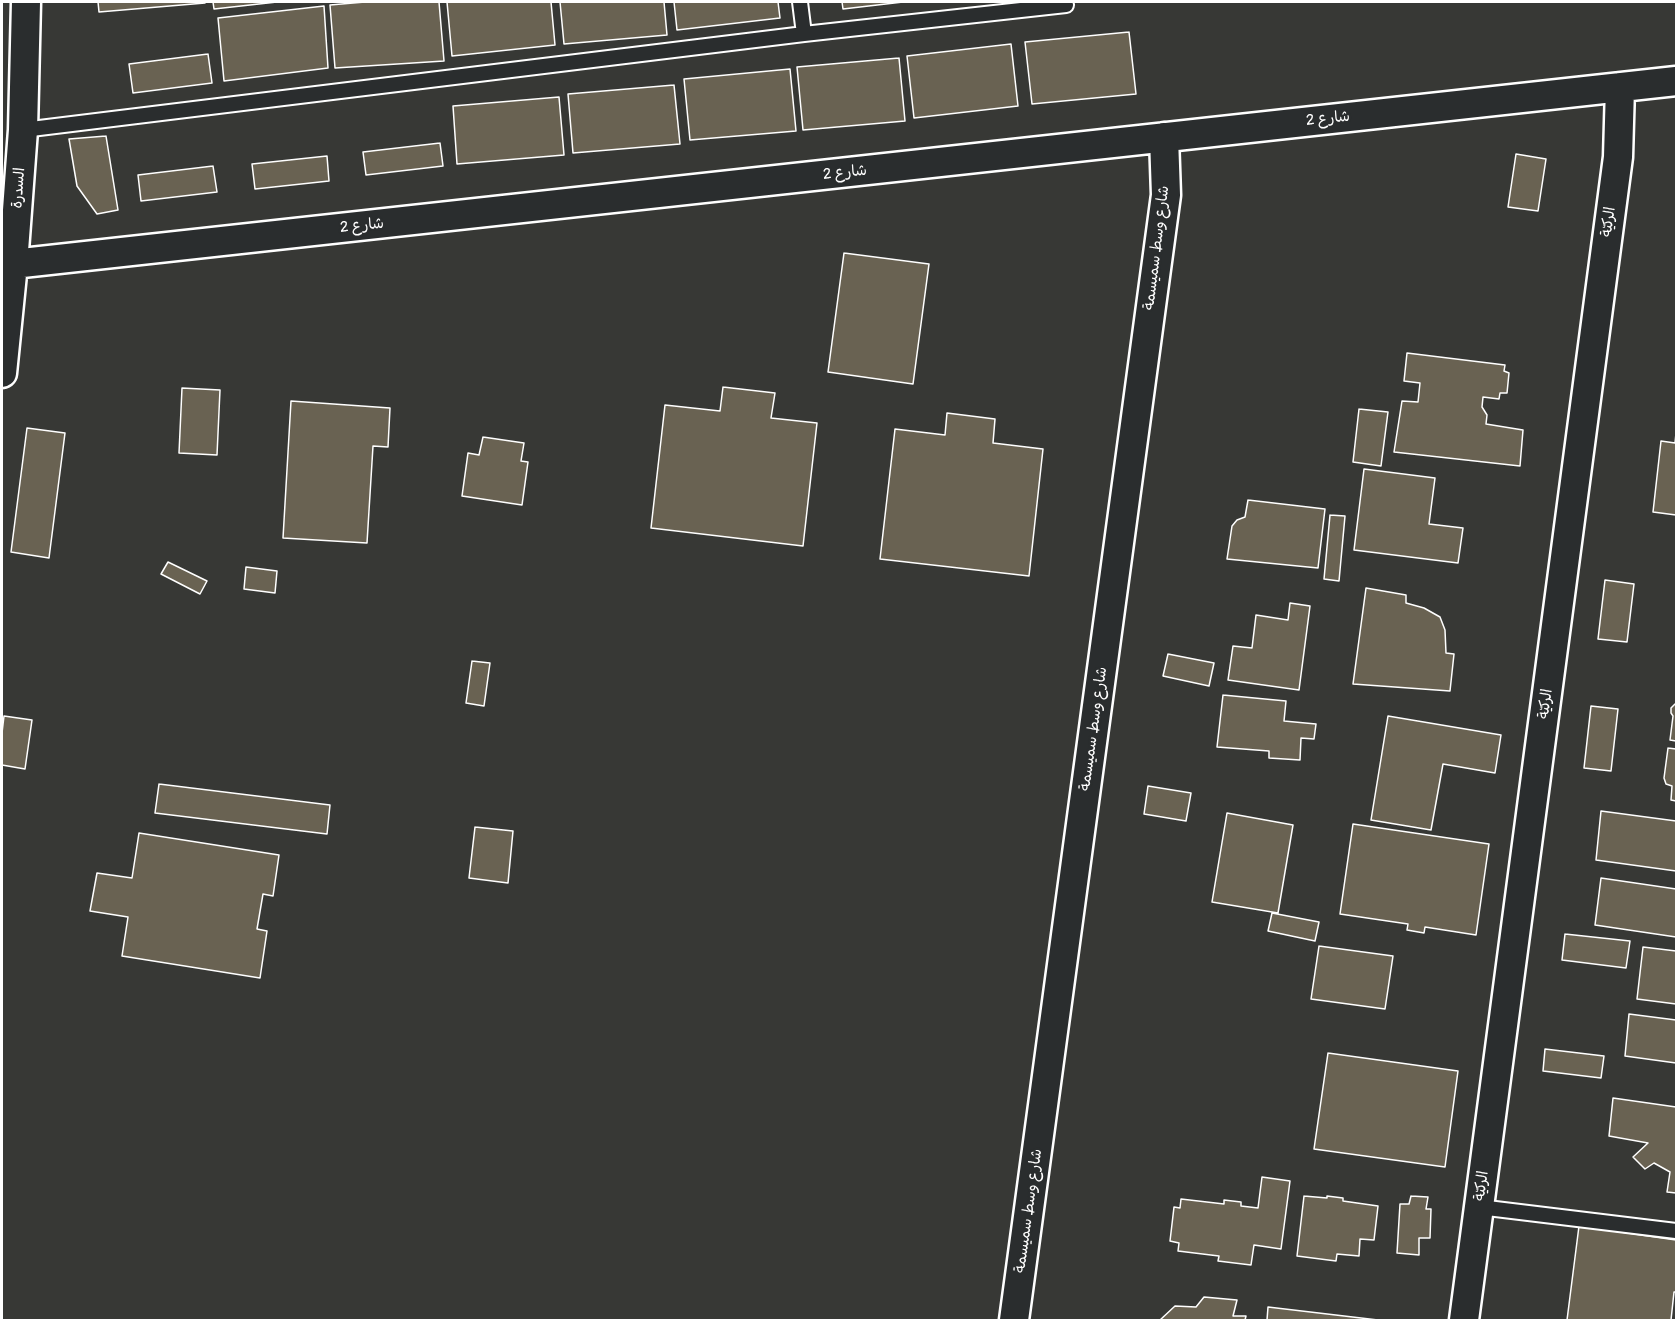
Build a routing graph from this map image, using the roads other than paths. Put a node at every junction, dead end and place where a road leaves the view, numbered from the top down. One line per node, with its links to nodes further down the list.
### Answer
1 (26, 2): 8 (street, السدرة)
2 (800, 2): 5 (lane)
3 (1066, 6): 4 (lane)
4 (1002, 7): 5 (lane)
5 (804, 34): 8 (lane)
6 (1677, 81): 7 (street, شارع 2)
7 (1620, 87): 9 (street, شارع 2); 12 (street, الركيّة)
8 (23, 130): 10 (street, السدرة)
9 (1164, 137): 10 (street, شارع 2); 14 (street, شارع وسط سميسمة)
10 (13, 264): 11 (street, السدرة)
11 (2, 373)
12 (1479, 1207): 13 (lane); 15 (street, الركيّة)
13 (1677, 1231)
14 (1014, 1320)
15 (1464, 1320)

